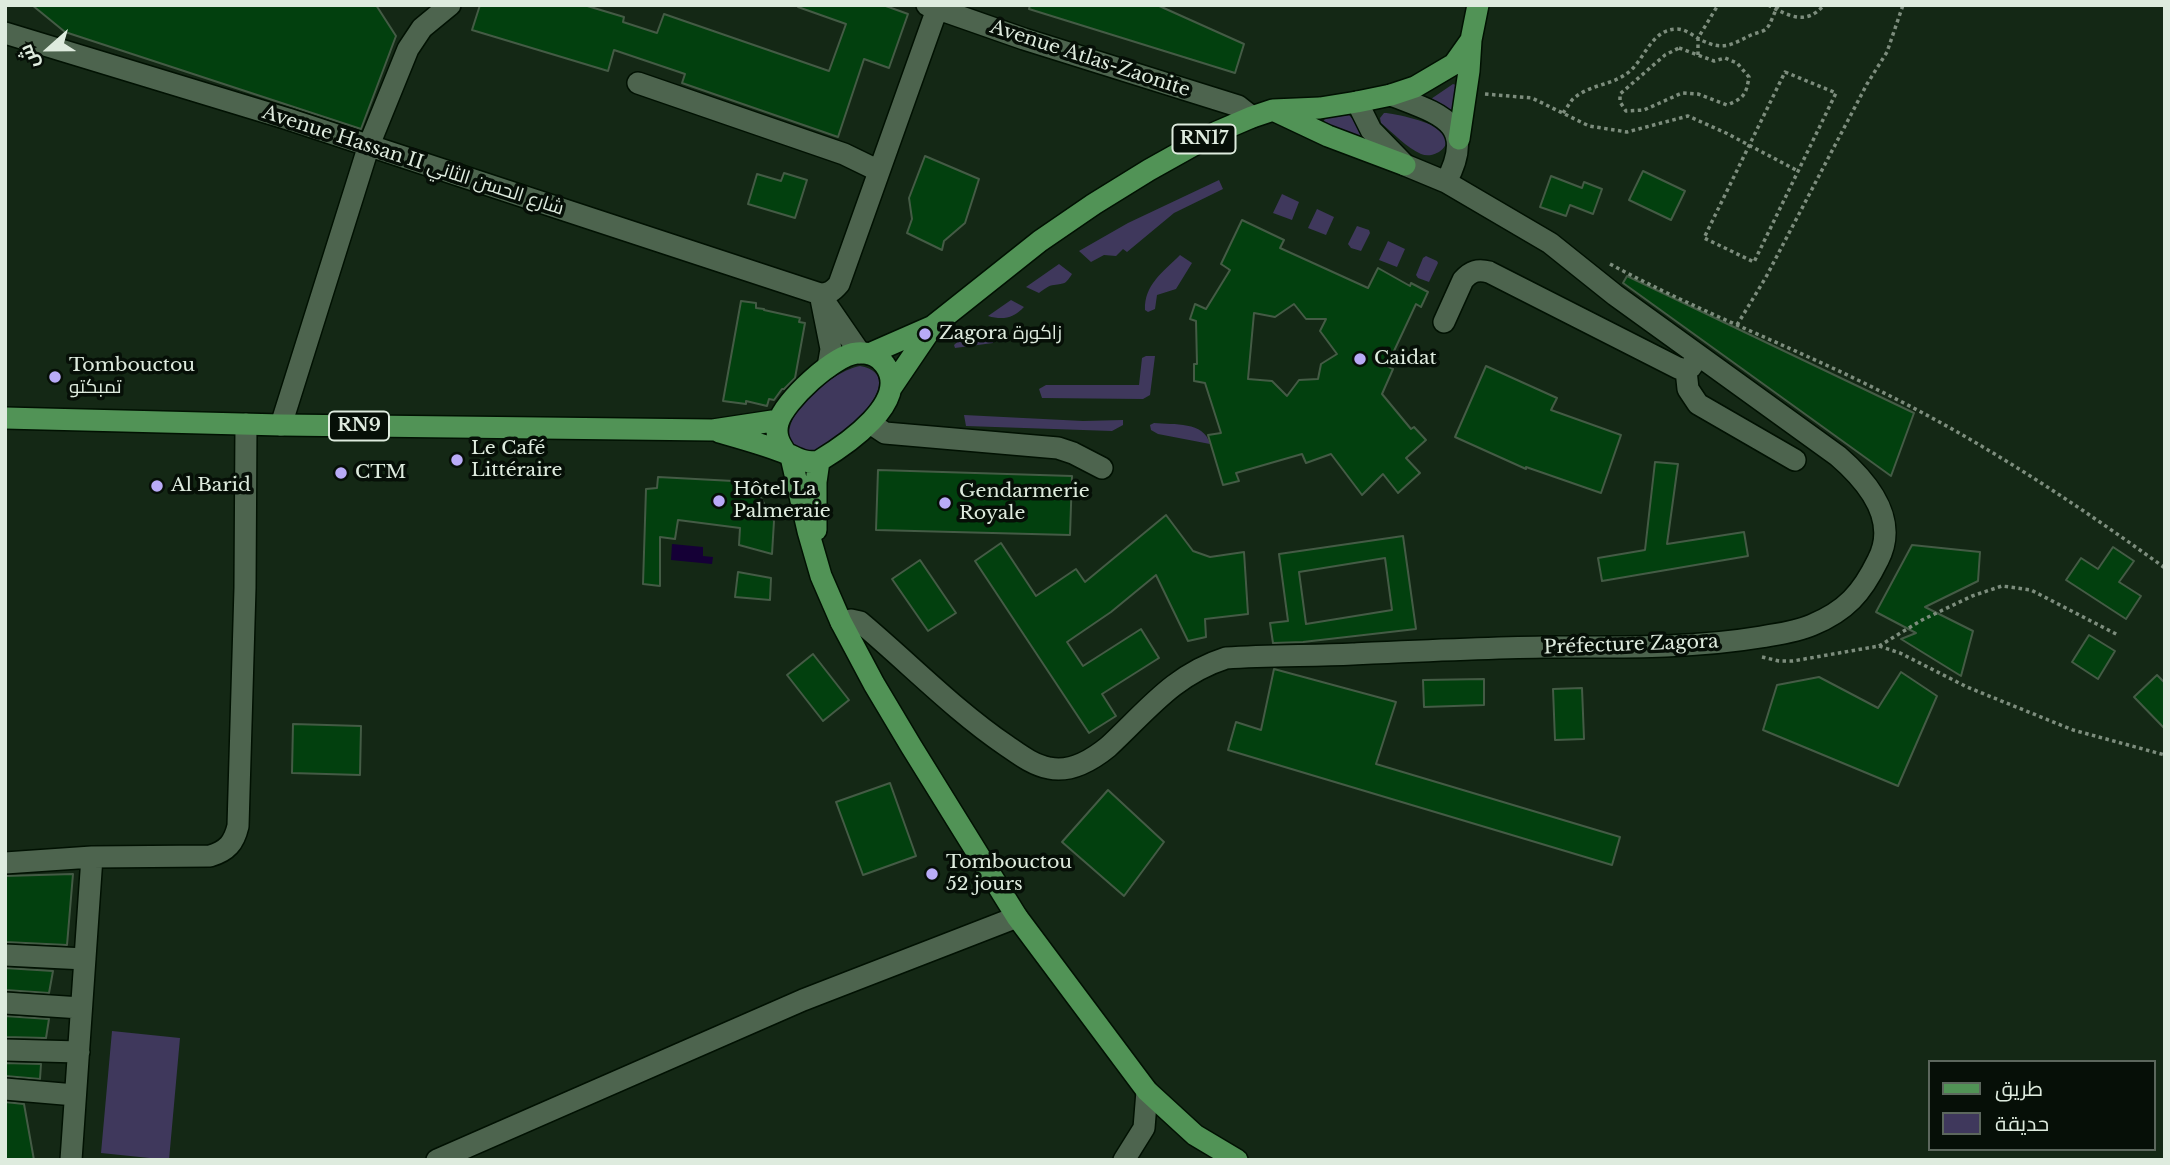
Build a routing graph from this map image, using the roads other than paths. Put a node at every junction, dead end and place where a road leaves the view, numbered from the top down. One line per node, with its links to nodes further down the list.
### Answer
1 (450, 5): 12 (street)
2 (1478, 5): 5 (main road, RN17)
3 (932, 7): 10 (street, Avenue Atlas-Zaonite); 14 (street)
4 (5, 33): 12 (street, Avenue Hassan II شارع الحسن الثاني)
5 (1471, 40): 7 (main road, RN17); 11 (main road)
6 (638, 83): 14 (street)
7 (1391, 95): 8 (main road, RN17); 11 (street)
8 (1357, 102): 9 (main road, RN17); 13 (street)
9 (1273, 110): 10 (main road, RN17); 13 (main road)
10 (1252, 117): 18 (main road, RN17)
11 (1459, 139): 15 (street)
12 (369, 145): 16 (street, Avenue Hassan II شارع الحسن الثاني); 28 (street)
13 (1405, 165): 15 (street, Préfecture Zagora)
14 (879, 171): 16 (street)
15 (1446, 183): 20 (street, Préfecture Zagora)
16 (820, 294): 19 (street); 21 (street)
17 (1444, 322): 20 (street)
18 (933, 326): 19 (main road, RN17); 22 (main road, RN17)
19 (864, 353): 21 (main road, RN17); 22 (main road)
20 (1692, 363): 31 (street); 35 (street, Préfecture Zagora)
21 (828, 367): 25 (main road, RN17)
22 (891, 388): 26 (main road, RN17)
23 (5, 402): 24 (street)
24 (5, 418): 27 (main road, RN9)
25 (779, 421): 29 (main road, RN9); 30 (main road)
26 (870, 423): 32 (main road, RN17); 33 (street)
27 (246, 424): 28 (main road, RN9); 36 (street)
28 (281, 425): 29 (main road, RN9)
29 (713, 430): 30 (main road, RN9)
30 (788, 455): 32 (main road); 34 (main road)
31 (1795, 460)
32 (819, 461): 34 (main road)
33 (1102, 468)
34 (815, 556): 35 (main road)
35 (841, 622): 38 (main road)
36 (92, 857): 37 (street); 40 (street)
37 (5, 863)
38 (1017, 917): 46 (main road); 49 (street)
39 (5, 955): 40 (street)
40 (85, 959): 42 (street)
41 (5, 1003): 42 (street)
42 (81, 1008): 44 (street)
43 (5, 1050): 44 (street)
44 (79, 1052): 47 (street)
45 (5, 1089): 47 (street)
46 (1147, 1091): 50 (street); 51 (main road)
47 (75, 1095): 48 (street)
48 (71, 1160)
49 (437, 1160)
50 (1124, 1160)
51 (1237, 1160)

